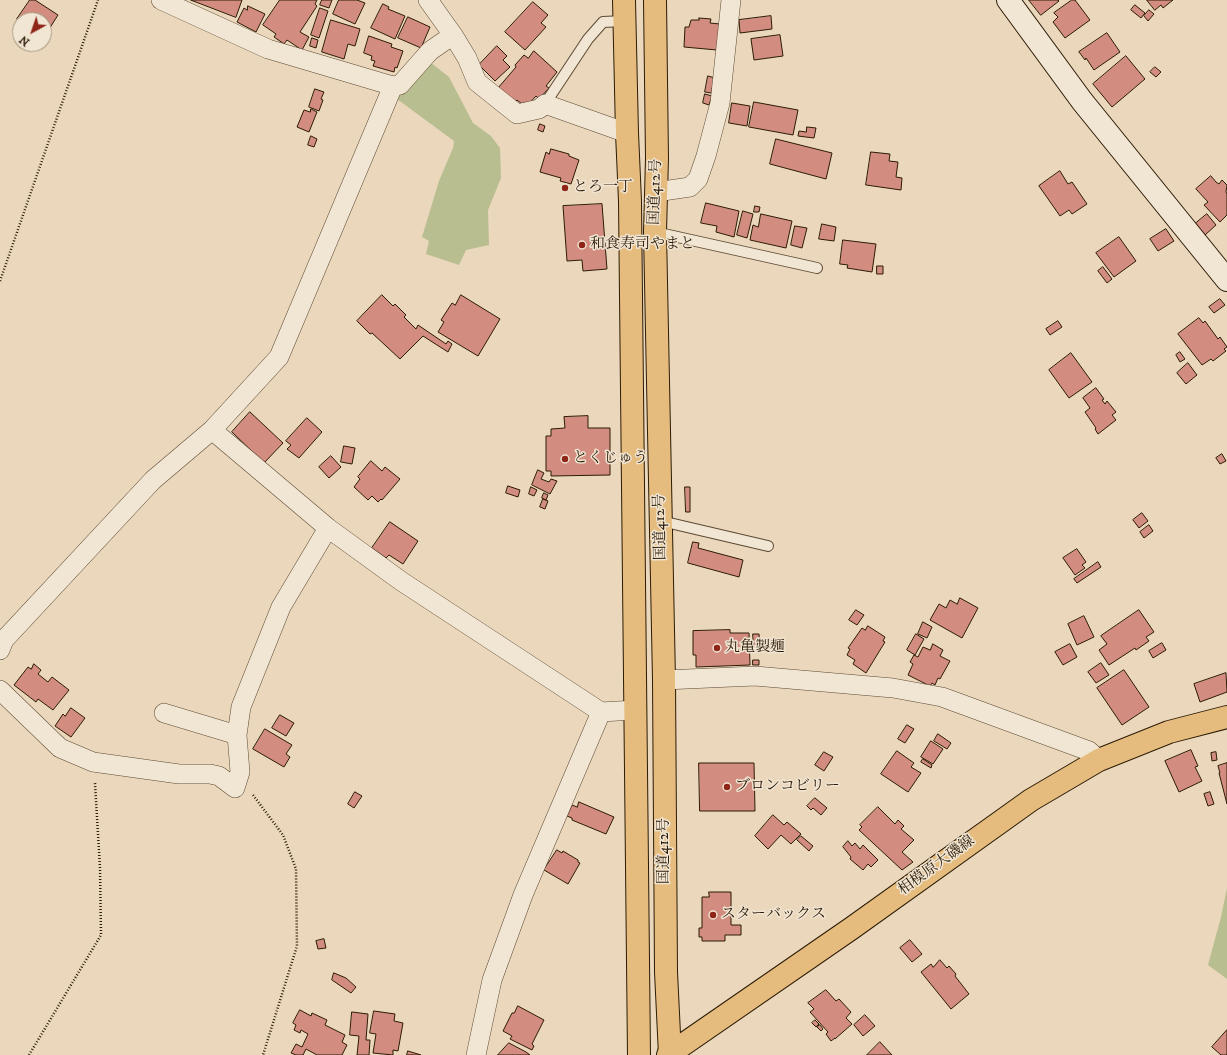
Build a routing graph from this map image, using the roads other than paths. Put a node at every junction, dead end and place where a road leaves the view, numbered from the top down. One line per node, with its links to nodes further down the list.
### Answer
1 (428, 0): 7 (street)
2 (655, 0): 11 (main road, 国道412号)
3 (731, 0): 11 (street)
4 (1008, 0): 14 (street)
5 (165, 1): 8 (street)
6 (624, 10): 9 (lane); 10 (main road, 国道412号)
7 (453, 35): 8 (street); 9 (street)
8 (393, 86): 15 (street)
9 (545, 104): 10 (street)
10 (627, 133): 22 (main road, 国道412号)
11 (656, 192): 12 (main road, 国道412号)
12 (655, 232): 13 (lane); 16 (main road, 国道412号)
13 (817, 268)
14 (1227, 280)
15 (212, 430): 17 (street); 19 (street)
16 (661, 521): 18 (lane); 20 (main road, 国道412号)
17 (328, 528): 23 (street); 26 (street)
18 (768, 546)
19 (0, 650)
20 (664, 680): 27 (street); 30 (main road, 国道412号)
21 (0, 690): 26 (street)
22 (635, 710): 23 (street); 29 (main road, 国道412号)
23 (601, 712): 28 (street)
24 (164, 713): 26 (street)
25 (1227, 717): 27 (main road, 相模原大磯線)
26 (237, 735)
27 (1099, 760): 30 (main road, 相模原大磯線)
28 (476, 1055)
29 (639, 1055)
30 (669, 1055)

